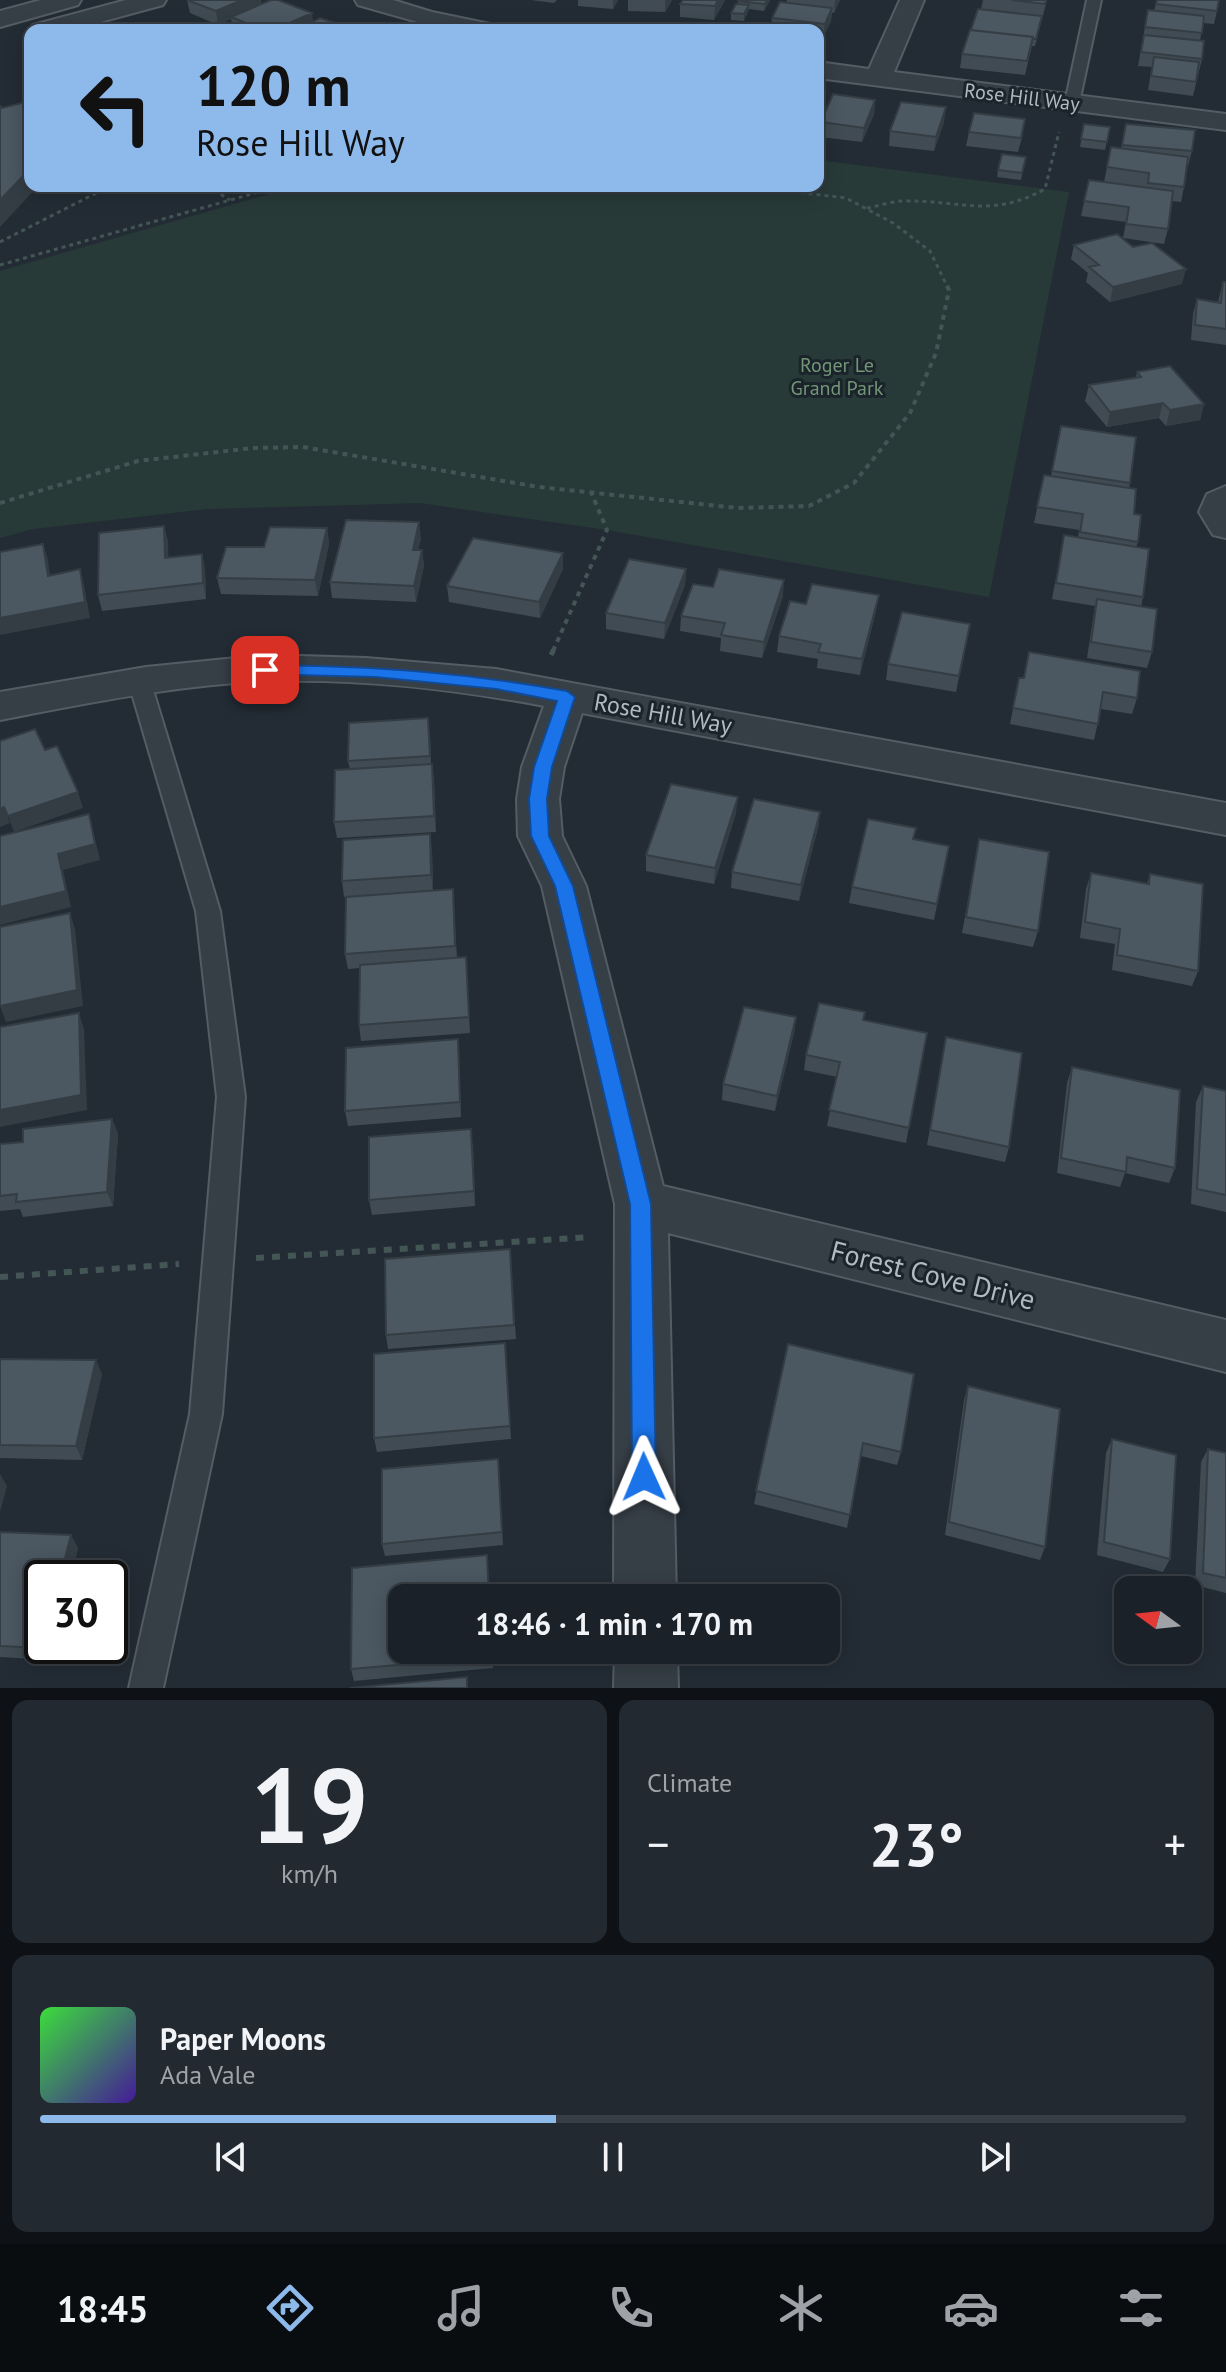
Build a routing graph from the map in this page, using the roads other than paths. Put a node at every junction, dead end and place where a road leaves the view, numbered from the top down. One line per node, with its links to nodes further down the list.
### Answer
1 (69, 0): 6 (street)
2 (154, 0): 7 (street)
3 (367, 0): 8 (street)
4 (912, 0): 12 (street)
5 (1094, 0): 13 (lane)
6 (0, 19)
7 (64, 24)
8 (454, 24)
9 (24, 34): 10 (street)
10 (0, 40)
11 (824, 71): 12 (street, Rose Hill Way)
12 (878, 78): 13 (street, Rose Hill Way)
13 (1072, 103): 14 (street, Rose Hill Way)
14 (1226, 122)
15 (1226, 497): 16 (street)
16 (1226, 527)
17 (139, 680): 18 (street, Rose Hill Way); 19 (street, Rose Hill Way); 25 (lane)
18 (548, 693): 20 (street, Rose Hill Way); 21 (street)
19 (0, 706)
20 (1226, 819)
21 (640, 1220): 22 (street, Forest Cove Drive); 23 (street)
22 (1226, 1346)
23 (645, 1584)
24 (646, 1664): 26 (street)
25 (146, 1688)
26 (646, 1688)

